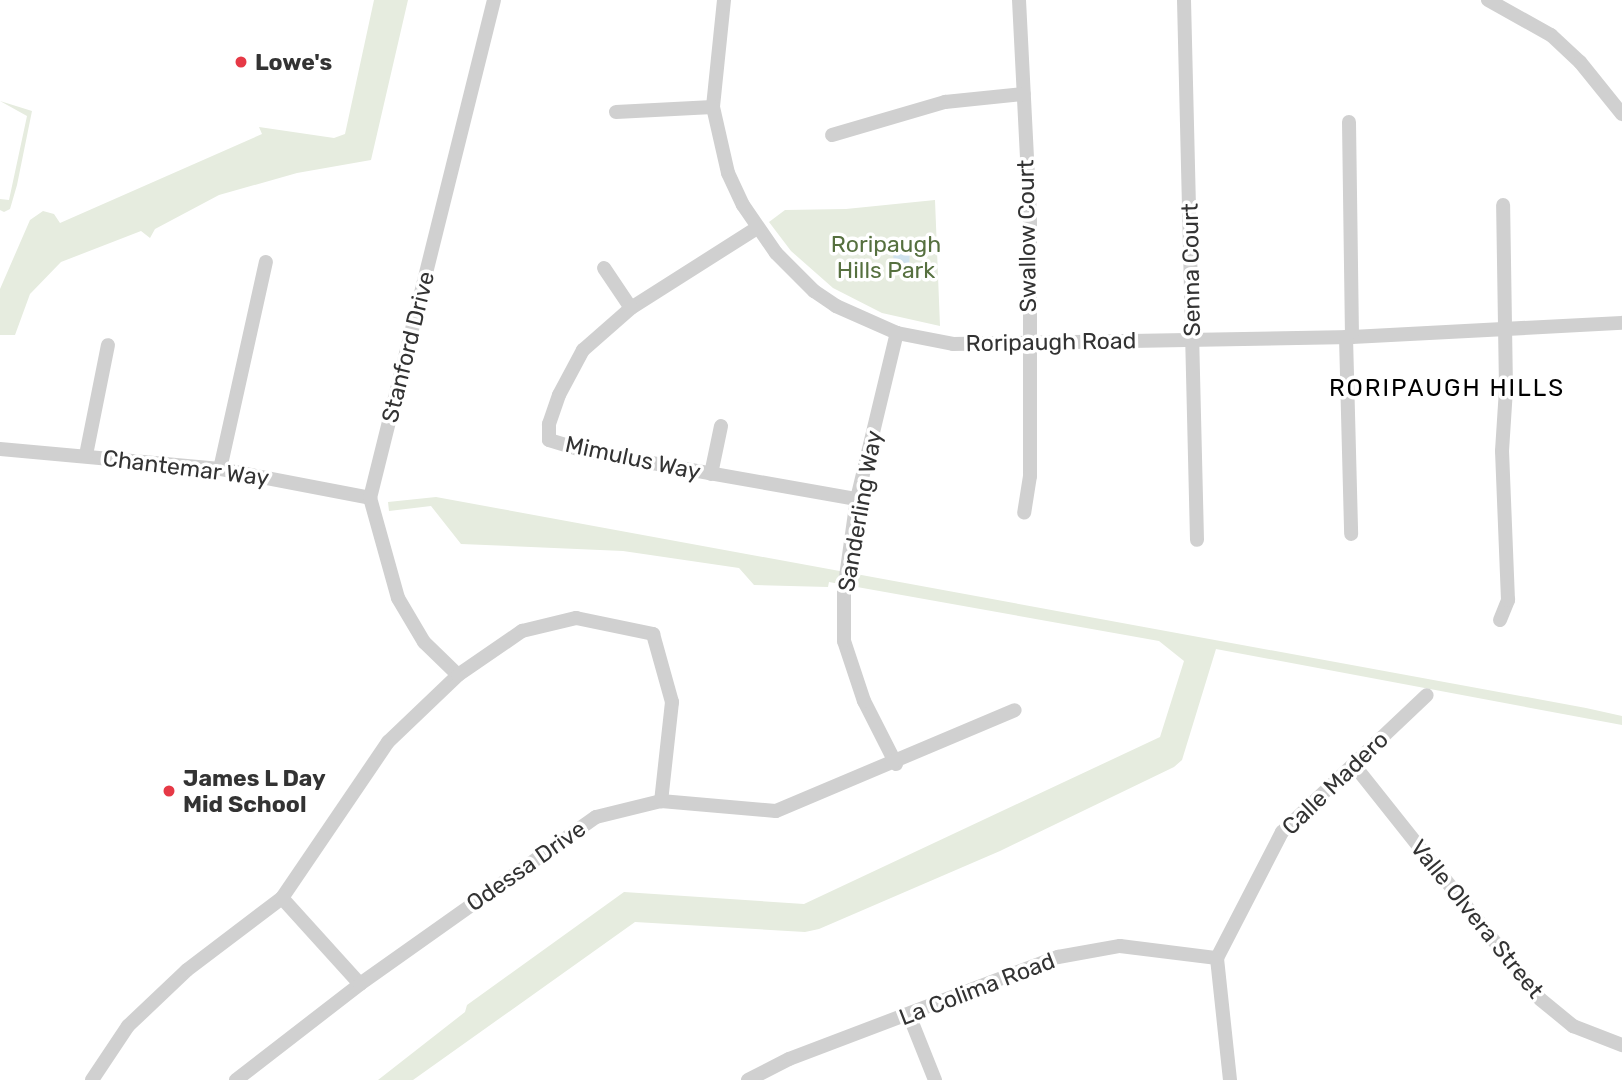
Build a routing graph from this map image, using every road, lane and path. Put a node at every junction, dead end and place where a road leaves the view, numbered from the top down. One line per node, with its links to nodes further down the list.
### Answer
1 (494, 0): 29 (street, Stanford Drive)
2 (723, 0): 7 (street, Roripaugh Road)
3 (1019, 0): 6 (street, Swallow Court)
4 (1184, 0): 21 (street, Senna Court)
5 (1488, 0): 9 (street)
6 (1024, 94): 11 (street); 22 (street, Swallow Court)
7 (713, 107): 8 (street); 13 (street, Roripaugh Road)
8 (616, 112)
9 (1622, 114)
10 (1349, 122): 20 (street)
11 (832, 135)
12 (1503, 205): 18 (street)
13 (757, 228): 16 (street, Mimulus Way); 19 (street, Roripaugh Road)
14 (266, 262): 27 (street)
15 (604, 268): 16 (street)
16 (631, 308): 28 (street, Mimulus Way)
17 (1622, 323): 18 (street, Roripaugh Road)
18 (1506, 331): 20 (street, Roripaugh Road); 34 (street)
19 (897, 333): 22 (street, Roripaugh Road); 30 (street, Sanderling Way)
20 (1349, 337): 21 (street, Roripaugh Road); 32 (street)
21 (1193, 339): 22 (street, Roripaugh Road); 33 (street, Senna Court)
22 (1029, 342): 31 (street, Swallow Court)
23 (108, 345): 26 (street)
24 (721, 426): 28 (street)
25 (0, 450): 26 (street, Chantemar Way)
26 (86, 455): 27 (street, Chantemar Way)
27 (220, 469): 29 (street, Chantemar Way)
28 (711, 474): 30 (street, Mimulus Way)
29 (370, 498): 35 (street, Stanford Drive)
30 (857, 499): 38 (street, Sanderling Way)
31 (1024, 513)
32 (1351, 534)
33 (1197, 540)
34 (1500, 620)
35 (458, 676): 40 (street); 41 (street)
36 (1427, 695): 39 (street, Calle Madero)
37 (1015, 710): 38 (street, Odessa Drive)
38 (896, 764): 40 (street, Odessa Drive)
39 (1354, 765): 42 (street, Calle Madero); 45 (street, Valle Olvera Street)
40 (661, 801): 43 (street, Odessa Drive)
41 (282, 898): 43 (street); 46 (street)
42 (1217, 958): 44 (street, La Colima Road); 50 (street)
43 (360, 984): 47 (street, Odessa Drive)
44 (909, 1015): 48 (street, La Colima Road); 49 (street)
45 (1622, 1045)
46 (92, 1080)
47 (236, 1080)
48 (748, 1080)
49 (935, 1080)
50 (1230, 1080)

